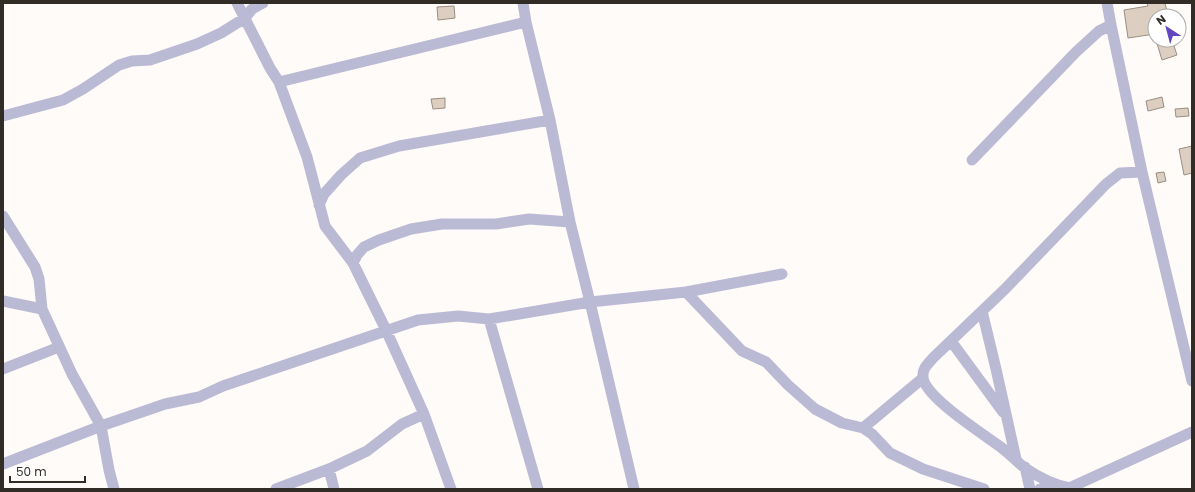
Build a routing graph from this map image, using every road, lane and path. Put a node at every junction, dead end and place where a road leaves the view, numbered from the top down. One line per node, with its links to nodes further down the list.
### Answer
1 (237, 3): 5 (street)
2 (264, 3): 5 (street)
3 (523, 3): 6 (street)
4 (1107, 3): 7 (street)
5 (245, 18): 8 (street); 9 (street)
6 (526, 22): 8 (street); 10 (street)
7 (1111, 25): 11 (street); 12 (street)
8 (279, 82): 13 (street)
9 (3, 116)
10 (550, 120): 13 (street); 15 (street)
11 (972, 160)
12 (1142, 172): 22 (street); 29 (street)
13 (319, 205): 16 (street)
14 (3, 216): 21 (street)
15 (570, 222): 16 (street); 20 (street)
16 (353, 263): 24 (street)
17 (782, 274): 18 (street)
18 (686, 292): 20 (street); 33 (street)
19 (3, 301): 21 (street)
20 (590, 302): 23 (street); 45 (street)
21 (42, 309): 26 (street)
22 (982, 311): 25 (street); 31 (street)
23 (489, 320): 24 (street); 44 (street)
24 (386, 330): 30 (street); 32 (street)
25 (951, 341): 28 (street); 31 (street)
26 (59, 348): 27 (street); 32 (street)
27 (3, 369)
28 (923, 378): 33 (street); 35 (street)
29 (1192, 381)
30 (424, 414): 38 (street); 43 (street)
31 (1006, 416): 35 (street)
32 (101, 426): 36 (street); 40 (street)
33 (863, 428): 46 (street)
34 (1192, 432): 39 (street)
35 (1016, 459): 37 (street)
36 (3, 464)
37 (1025, 467): 39 (street); 47 (street)
38 (329, 469): 41 (street); 42 (street)
39 (1065, 488): 48 (street)
40 (114, 489)
41 (276, 489)
42 (334, 489)
43 (451, 489)
44 (538, 489)
45 (634, 489)
46 (984, 489)
47 (1030, 489)
48 (1040, 489)

